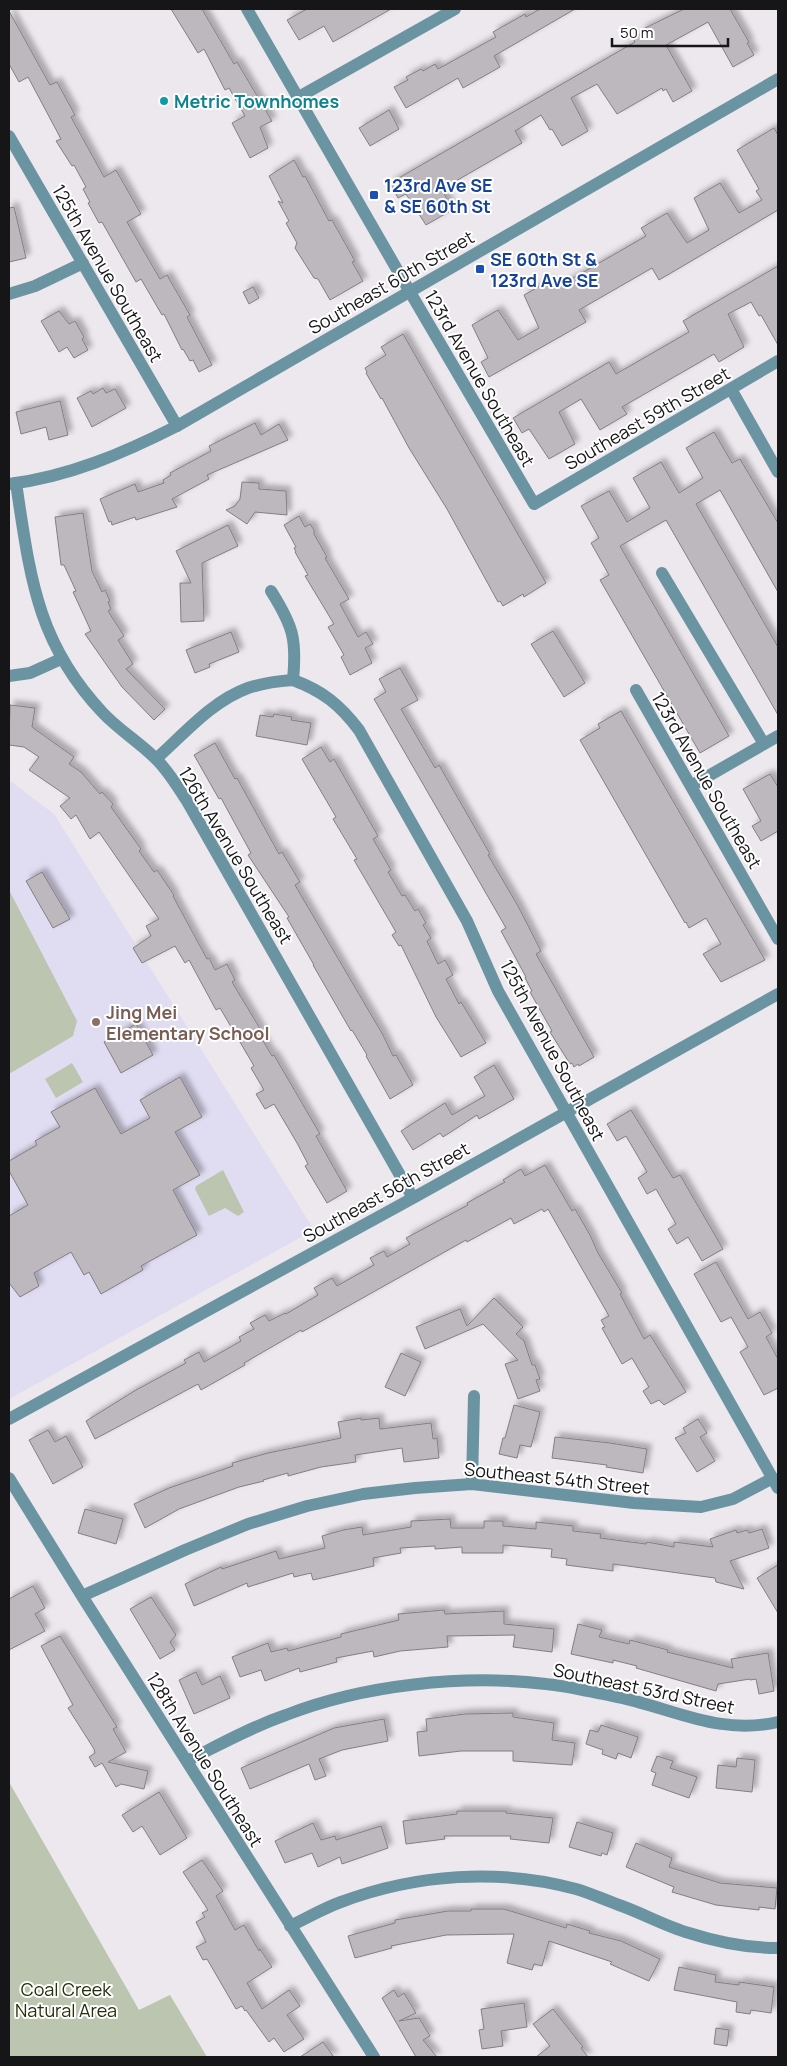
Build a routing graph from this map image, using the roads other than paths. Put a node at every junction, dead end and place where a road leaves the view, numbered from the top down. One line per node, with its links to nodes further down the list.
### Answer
1 (247, 9): 4 (street, 123rd Avenue Southeast)
2 (455, 9): 4 (street)
3 (778, 79): 7 (street, Southeast 60th Street)
4 (297, 98): 7 (street, 123rd Avenue Southeast)
5 (9, 136): 6 (street, 125th Avenue Southeast)
6 (83, 264): 8 (street); 11 (street, 125th Avenue Southeast)
7 (410, 292): 11 (street, Southeast 60th Street); 14 (street, 123rd Avenue Southeast)
8 (9, 294)
9 (778, 361): 10 (street, Southeast 59th Street)
10 (731, 389): 12 (street); 14 (street, Southeast 59th Street)
11 (177, 426): 13 (street, Southeast 60th Street)
12 (778, 472)
13 (12, 484): 17 (street, 126th Avenue Southeast)
14 (534, 504)
15 (662, 573): 22 (street)
16 (271, 592): 19 (street)
17 (61, 659): 18 (street); 23 (street, 126th Avenue Southeast)
18 (9, 676)
19 (294, 680): 23 (street); 27 (street, 125th Avenue Southeast)
20 (636, 690): 24 (street, 123rd Avenue Southeast)
21 (778, 736): 22 (street)
22 (764, 744): 24 (street)
23 (156, 759): 28 (street, 126th Avenue Southeast)
24 (691, 786): 25 (street, 123rd Avenue Southeast)
25 (778, 938)
26 (778, 994): 27 (street, Southeast 56th Street)
27 (566, 1112): 28 (street, Southeast 56th Street); 32 (street, 125th Avenue Southeast)
28 (413, 1198): 30 (street, Southeast 56th Street)
29 (474, 1396): 33 (street)
30 (9, 1419)
31 (9, 1478): 34 (street, 128th Avenue Southeast)
32 (776, 1483): 33 (street, Southeast 54th Street)
33 (472, 1484): 34 (street, Southeast 54th Street)
34 (82, 1596): 36 (street, 128th Avenue Southeast)
35 (778, 1722): 36 (street, Southeast 53rd Street)
36 (186, 1761): 37 (street, 128th Avenue Southeast)
37 (290, 1926): 38 (street); 39 (street, 128th Avenue Southeast)
38 (778, 1948)
39 (374, 2057)

